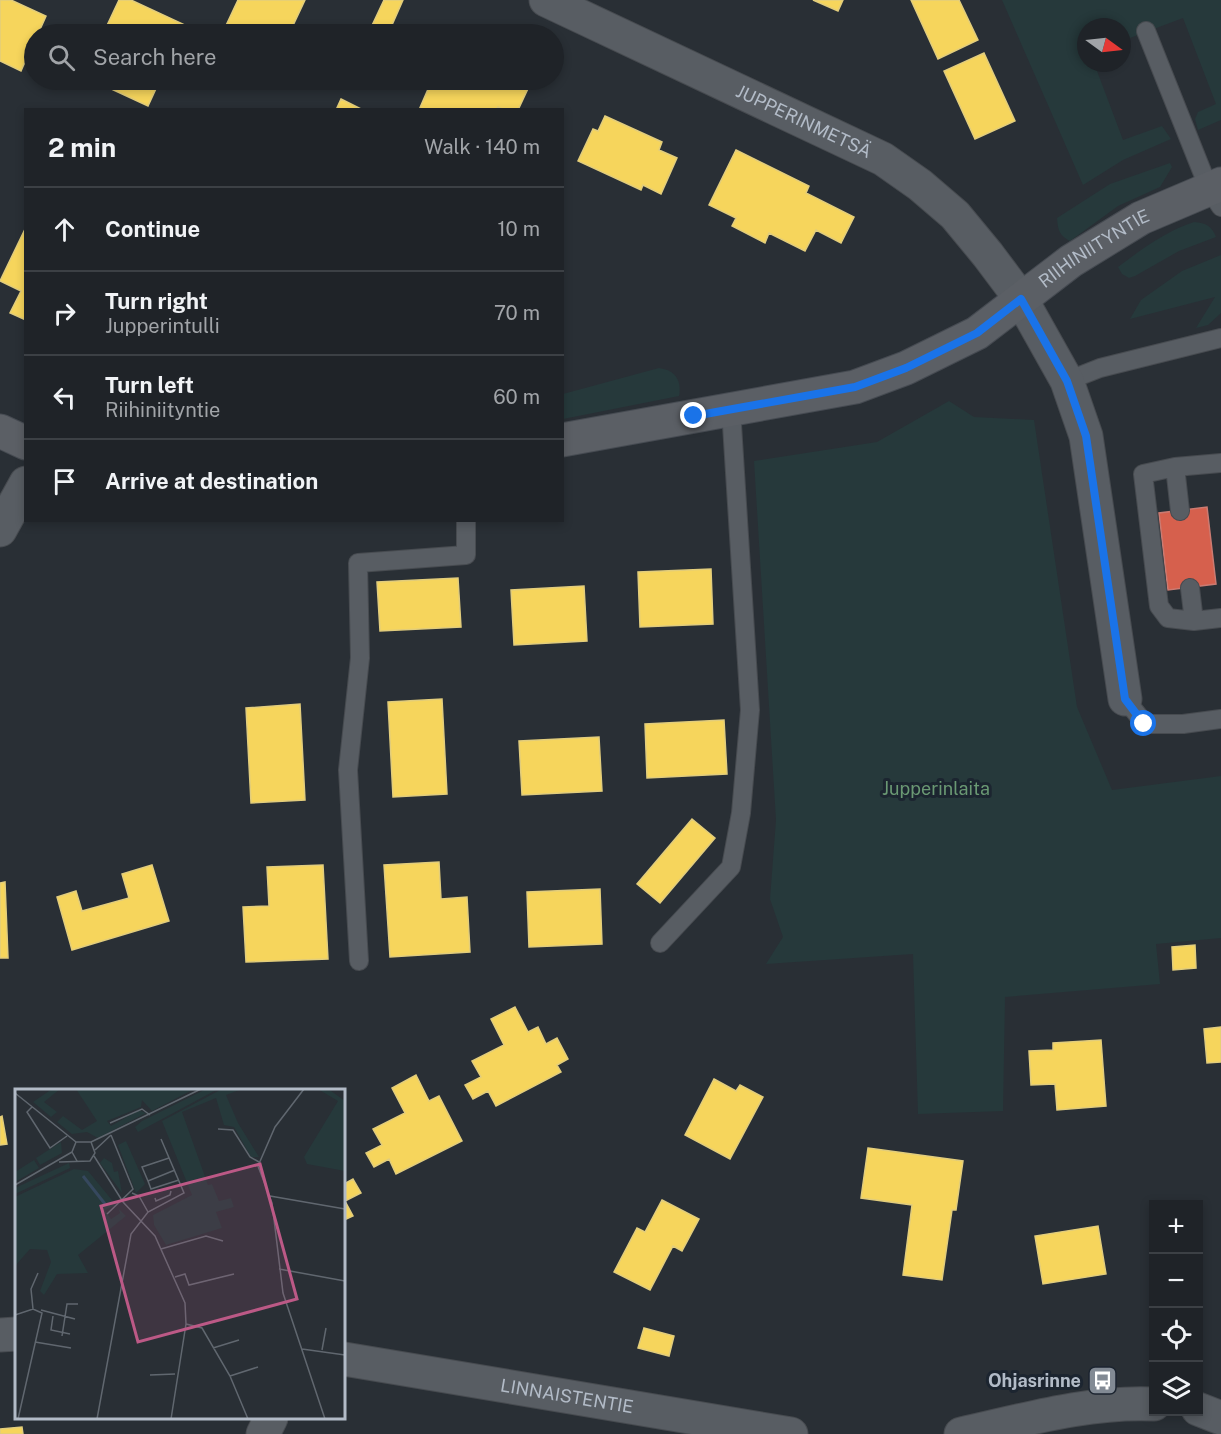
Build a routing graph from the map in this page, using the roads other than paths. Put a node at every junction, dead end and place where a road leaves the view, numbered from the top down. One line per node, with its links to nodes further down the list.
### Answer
1 (546, 0): 4 (street, JUPPERINMETSÄ)
2 (1146, 31): 3 (lane)
3 (1217, 193): 4 (main road, RIIHINIITYNTIE)
4 (1021, 299): 6 (street, JUPPERINMETSÄ); 7 (main road, RIIHINIITYNTIE)
5 (1221, 338): 6 (lane)
6 (1067, 381): 20 (street, JUPPERINMETSÄ)
7 (731, 409): 9 (main road, RIIHINIITYNTIE); 22 (lane)
8 (0, 431): 10 (main road)
9 (564, 440)
10 (24, 442)
11 (1221, 463): 12 (lane)
12 (1175, 467): 14 (lane); 19 (lane)
13 (24, 487): 16 (street)
14 (1180, 510)
15 (466, 522): 23 (lane)
16 (0, 530)
17 (1190, 588): 19 (lane)
18 (1221, 618): 19 (lane)
19 (1194, 621)
20 (1125, 699): 21 (lane)
21 (1221, 719)
22 (660, 943)
23 (359, 961)
24 (15, 1334): 25 (street)
25 (0, 1335)
26 (345, 1359): 32 (street, LINNAISTENTIE)
27 (1149, 1404): 33 (street)
28 (1203, 1411): 29 (street)
29 (1221, 1418)
30 (270, 1419): 31 (street)
31 (263, 1434)
32 (791, 1434)
33 (961, 1434)

